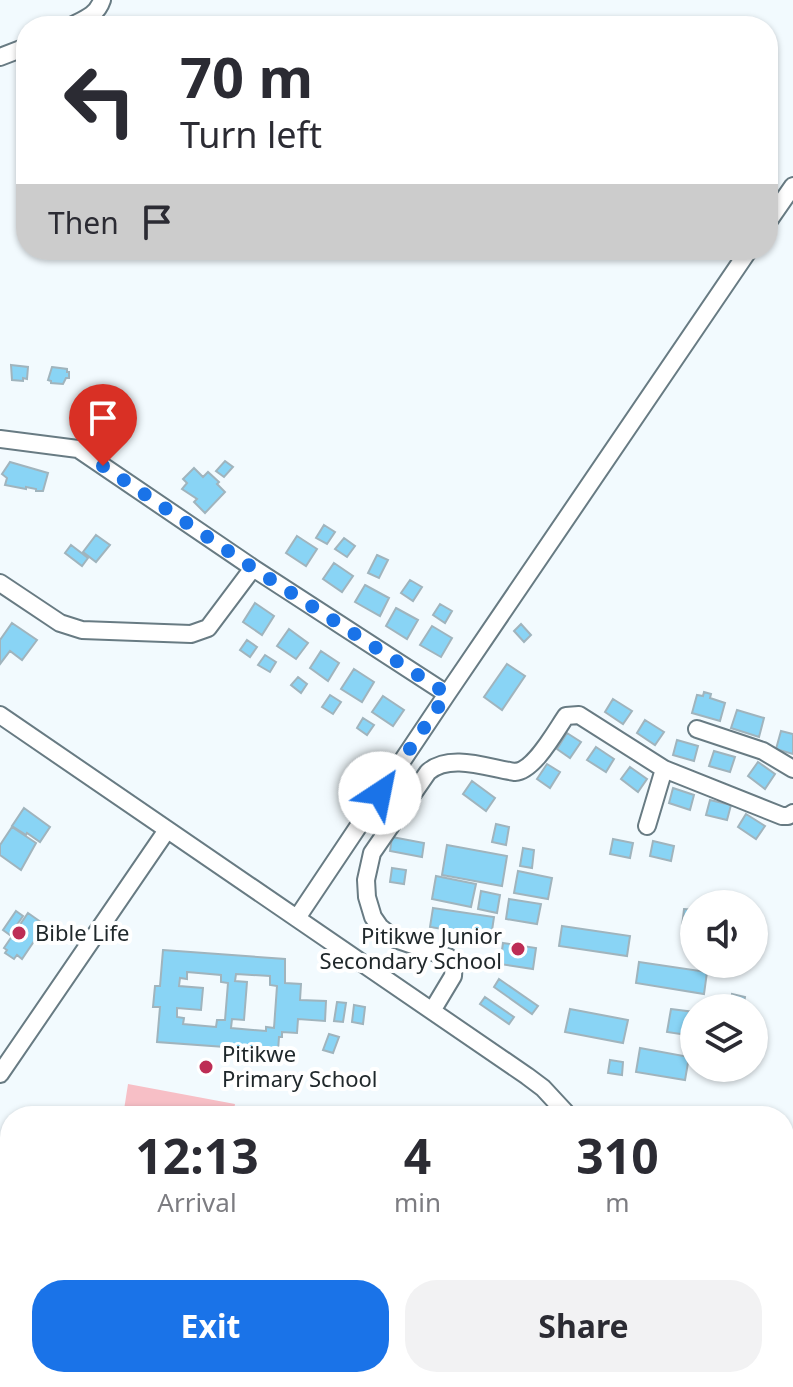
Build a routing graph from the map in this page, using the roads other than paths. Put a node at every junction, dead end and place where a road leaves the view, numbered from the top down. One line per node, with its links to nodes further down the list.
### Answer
1 (793, 186): 2 (street)
2 (778, 208)
3 (742, 260): 7 (street)
4 (0, 439): 5 (street)
5 (253, 568): 6 (street); 7 (street)
6 (0, 583)
7 (447, 694): 15 (street)
8 (0, 715): 14 (street)
9 (697, 729): 11 (street)
10 (664, 769): 12 (street); 13 (street); 16 (street)
11 (793, 769)
12 (793, 813)
13 (647, 826)
14 (167, 830): 15 (street); 17 (street)
15 (297, 918): 16 (street)
16 (432, 1011): 18 (street)
17 (2, 1067)
18 (560, 1106)

